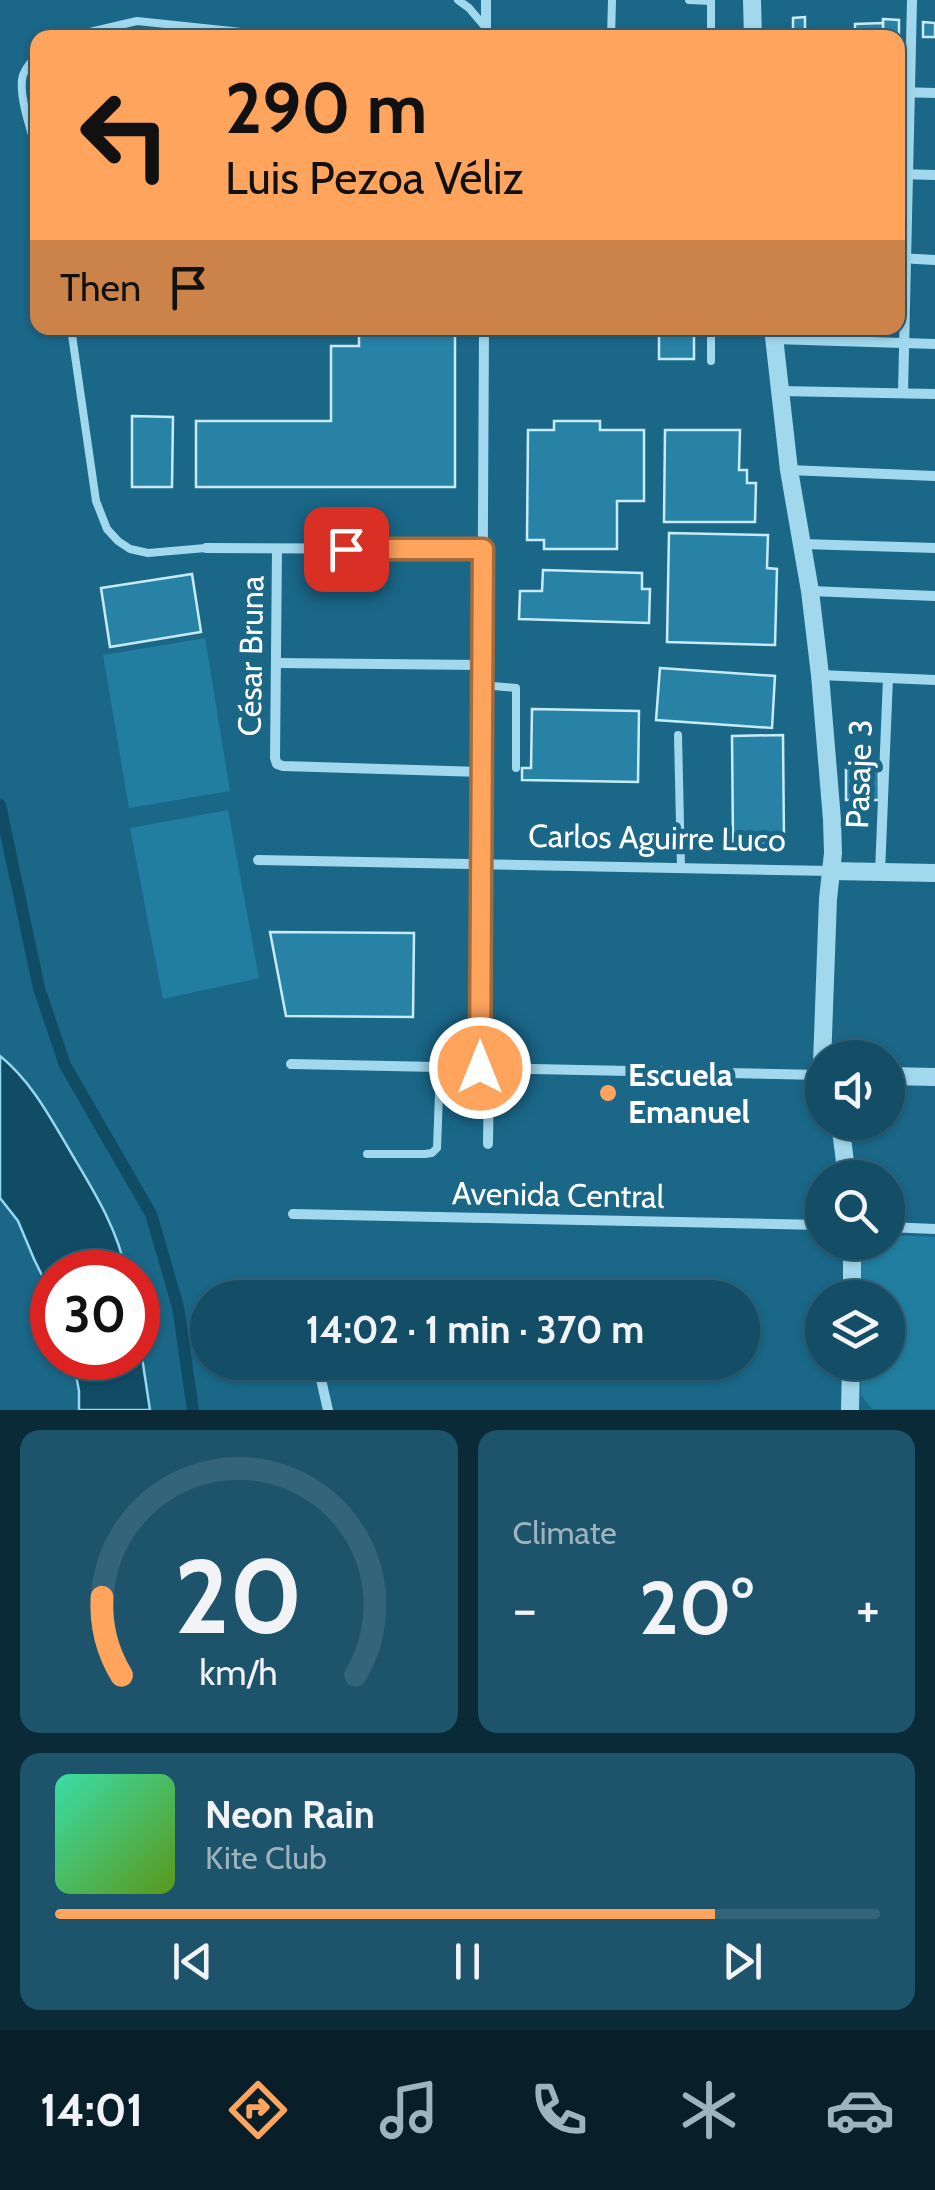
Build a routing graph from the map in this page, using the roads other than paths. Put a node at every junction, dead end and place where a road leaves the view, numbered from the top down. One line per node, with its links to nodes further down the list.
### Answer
1 (458, 0): 10 (lane)
2 (486, 0): 11 (street)
3 (612, 0): 12 (lane)
4 (689, 0): 5 (lane)
5 (711, 0): 13 (lane)
6 (752, 0): 14 (street)
7 (912, 0): 16 (street)
8 (98, 30): 9 (lane)
9 (210, 30)
10 (485, 30)
11 (486, 30)
12 (611, 30)
13 (711, 30)
14 (753, 30)
15 (30, 63): 19 (lane)
16 (905, 80)
17 (905, 92): 18 (street)
18 (935, 93)
19 (30, 124)
20 (905, 174): 21 (street)
21 (935, 175)
22 (905, 258): 23 (street)
23 (935, 260)
24 (73, 335): 39 (lane)
25 (484, 335): 42 (street)
26 (711, 335): 32 (lane)
27 (774, 335): 33 (street)
28 (800, 335): 30 (street)
29 (904, 335): 30 (street)
30 (904, 343): 31 (street); 34 (street)
31 (935, 344)
32 (711, 361)
33 (779, 391): 34 (street); 36 (street)
34 (903, 393): 35 (street)
35 (935, 394)
36 (790, 470): 37 (street); 38 (street)
37 (935, 476)
38 (802, 544): 40 (street); 43 (street)
39 (206, 548): 41 (street)
40 (935, 548)
41 (277, 549): 42 (street); 45 (street, César Bruna)
42 (483, 549): 46 (street)
43 (810, 592): 44 (street); 47 (street)
44 (935, 596)
45 (276, 664): 46 (street); 53 (street, César Bruna)
46 (482, 665): 50 (street)
47 (820, 675): 48 (street); 57 (street)
48 (888, 678): 49 (street); 58 (street, Pasaje 3)
49 (935, 680)
50 (482, 685): 52 (lane); 53 (street)
51 (678, 735): 56 (lane)
52 (516, 768)
53 (482, 772): 55 (street)
54 (258, 860): 55 (street, Carlos Aguirre Luco)
55 (481, 864): 56 (street, Carlos Aguirre Luco); 63 (street)
56 (681, 868): 57 (street, Carlos Aguirre Luco)
57 (831, 871): 58 (street, Carlos Aguirre Luco); 60 (street)
58 (880, 872): 59 (street, Carlos Aguirre Luco)
59 (935, 873)
60 (823, 1040)
61 (292, 1064): 62 (street)
62 (440, 1067): 63 (street); 68 (lane)
63 (484, 1068): 64 (street); 67 (street)
64 (805, 1075)
65 (905, 1076): 66 (street)
66 (935, 1077)
67 (488, 1144)
68 (367, 1154)
69 (294, 1214): 70 (street, Avenida Central)
70 (805, 1225)
71 (905, 1228): 72 (street)
72 (935, 1229)
73 (321, 1380): 75 (street)
74 (851, 1380): 76 (street)
75 (328, 1410)
76 (850, 1410)

